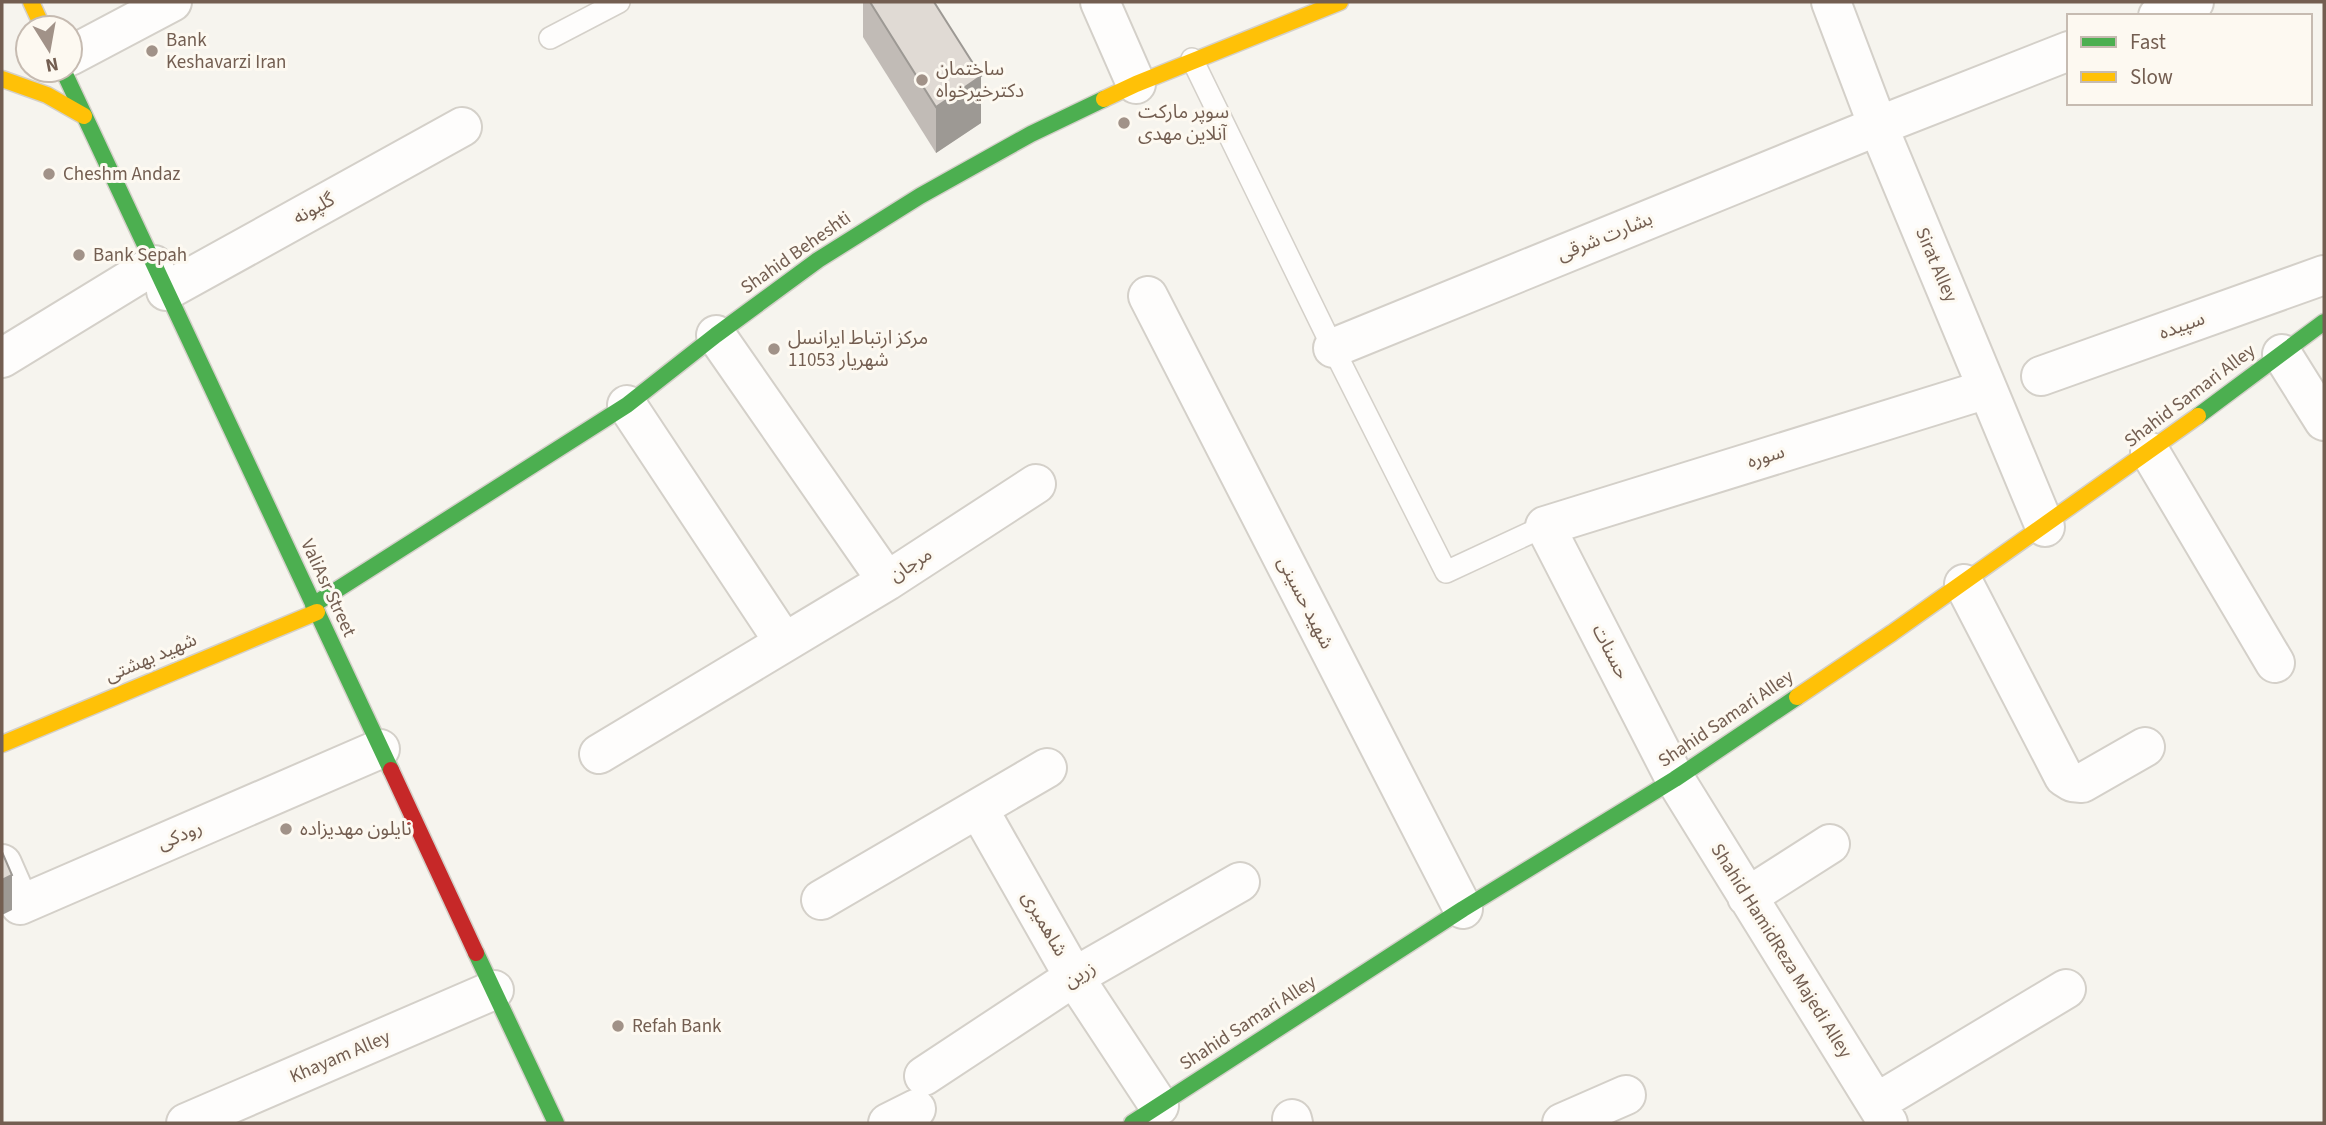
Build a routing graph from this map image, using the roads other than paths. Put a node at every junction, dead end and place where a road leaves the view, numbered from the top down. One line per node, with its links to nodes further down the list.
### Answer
1 (172, 2): 9 (street)
2 (619, 2): 8 (lane)
3 (1100, 2): 14 (street)
4 (1340, 2): 11 (street, Shahid Beheshti)
5 (1832, 2): 16 (street, Sirat Alley)
6 (2194, 2): 7 (street)
7 (2163, 14)
8 (550, 38)
9 (84, 49)
10 (2067, 52): 16 (street, بشارت شرقی)
11 (1192, 59): 14 (street, Shahid Beheshti); 23 (lane)
12 (2, 79): 15 (street)
13 (69, 84): 15 (street, ValiAsr Street)
14 (1136, 84): 22 (street, Shahid Beheshti)
15 (84, 116): 19 (street, ValiAsr Street)
16 (1878, 126): 23 (street, بشارت شرقی); 27 (street, Sirat Alley)
17 (462, 127): 19 (street, گلپونه)
18 (2324, 275): 26 (street, سپیده)
19 (160, 278): 25 (street, گلپونه); 36 (street, ValiAsr Street)
20 (1148, 296): 51 (street, شهید حسینی)
21 (2324, 322): 24 (street, Shahid Samari Alley)
22 (716, 335): 28 (street, Shahid Beheshti); 34 (street)
23 (1333, 348): 32 (lane)
24 (2282, 354): 29 (street); 30 (street, Shahid Samari Alley)
25 (2, 358)
26 (2041, 376)
27 (1987, 389): 32 (street, سوره); 33 (street, Sirat Alley)
28 (627, 405): 36 (street, Shahid Beheshti); 37 (street)
29 (2324, 421)
30 (2150, 452): 33 (street, Shahid Samari Alley); 38 (street)
31 (1036, 484): 34 (street, مرجان)
32 (1545, 526): 44 (street, حسنات)
33 (2045, 527): 35 (street, Shahid Samari Alley)
34 (887, 581): 37 (street, مرجان)
35 (1964, 584): 40 (street); 44 (street, Shahid Samari Alley)
36 (315, 608): 39 (street, شهید بهشتی); 41 (street, ValiAsr Street)
37 (784, 642): 42 (street, مرجان)
38 (2275, 663)
39 (2, 744)
40 (2145, 747)
41 (380, 749): 47 (street, رودکی); 54 (street, ValiAsr Street)
42 (599, 754)
43 (1047, 768): 45 (street)
44 (1675, 779): 49 (street, Shahid HamidReza Majedi Alley); 51 (street, Shahid Samari Alley)
45 (979, 810): 50 (street); 52 (street, شاهمیری)
46 (1830, 844): 49 (street)
47 (2, 864)
48 (1240, 882): 52 (street, زرین)
49 (1748, 897): 57 (street, Shahid HamidReza Majedi Alley)
50 (821, 900)
51 (1463, 909): 58 (street, Shahid Samari Alley)
52 (1074, 977): 56 (street, زرین); 58 (street, شاهمیری)
53 (2066, 989): 57 (street)
54 (494, 990): 59 (street, Khayam Alley); 60 (street, ValiAsr Street)
55 (1626, 1095): 61 (street)
56 (910, 1103)
57 (1882, 1113)
58 (1146, 1115)
59 (186, 1123)
60 (556, 1123)
61 (1562, 1123)

